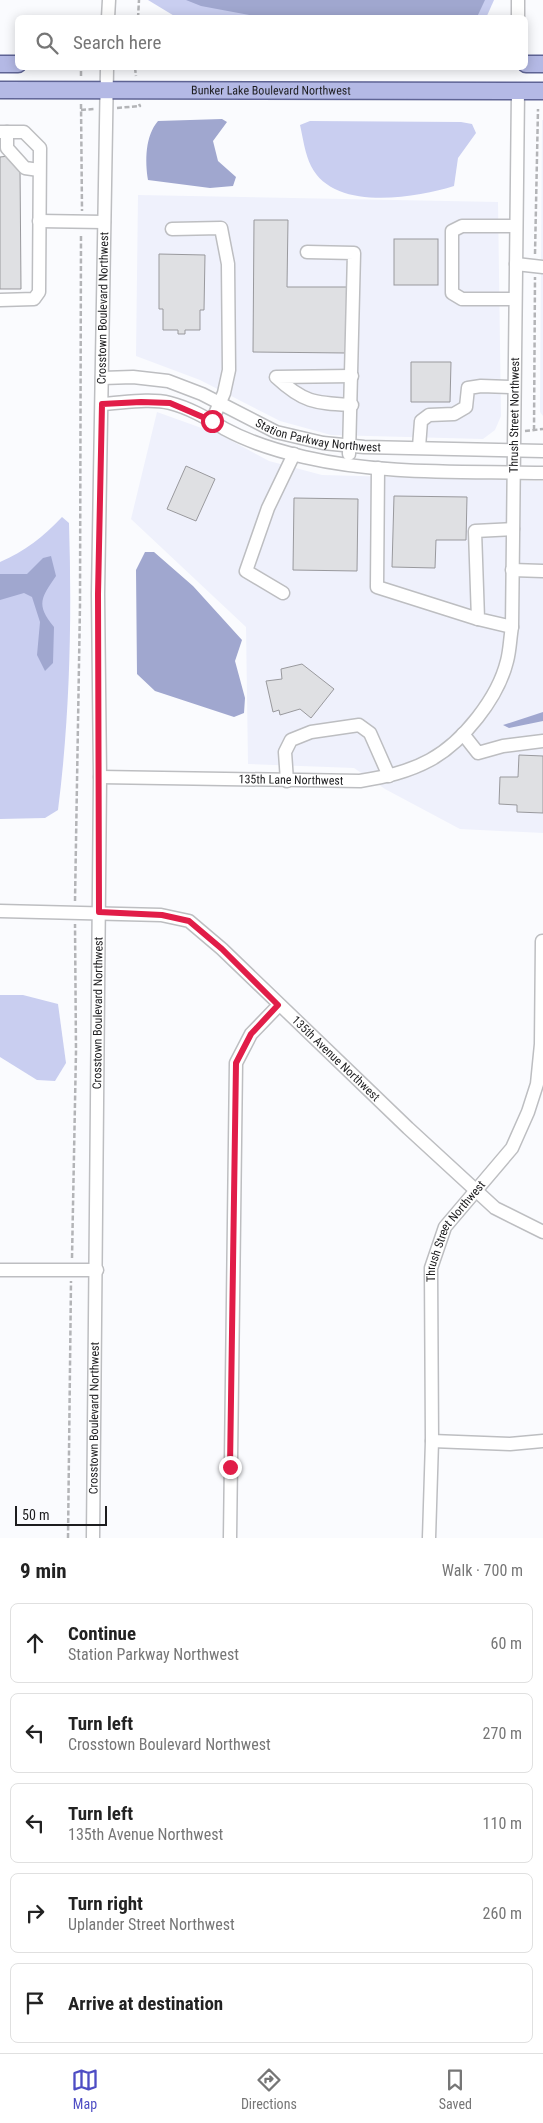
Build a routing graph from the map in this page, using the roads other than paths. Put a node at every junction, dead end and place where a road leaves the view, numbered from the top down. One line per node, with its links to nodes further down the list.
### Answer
1 (109, 0): 3 (street)
2 (518, 0): 4 (street)
3 (108, 15)
4 (518, 15)
5 (0, 64): 6 (main road)
6 (15, 64)
7 (528, 64): 8 (main road)
8 (543, 64)
9 (107, 70): 10 (street, Crosstown Boulevard Northwest)
10 (107, 89): 11 (main road, Bunker Lake Boulevard Northwest); 12 (main road, Bunker Lake Boulevard Northwest); 17 (street, Crosstown Boulevard Northwest)
11 (0, 90)
12 (518, 91): 13 (main road, Bunker Lake Boulevard Northwest); 18 (street, Thrush Street Northwest)
13 (543, 91)
14 (4, 132): 15 (street); 15 (street)
15 (39, 170): 16 (street)
16 (39, 221): 17 (street); 24 (street)
17 (104, 222): 26 (street, Crosstown Boulevard Northwest)
18 (516, 226): 21 (street, Thrush Street Northwest); 23 (street)
19 (172, 229): 28 (street)
20 (307, 252): 25 (street)
21 (516, 264): 22 (street); 23 (street, Thrush Street Northwest)
22 (543, 266)
23 (515, 299): 27 (street, Thrush Street Northwest)
24 (0, 300)
25 (352, 376): 30 (street); 30 (street)
26 (102, 378): 28 (street, Station Parkway Northwest); 29 (street, Crosstown Boulevard Northwest)
27 (514, 387): 33 (street); 34 (street, Thrush Street Northwest)
28 (220, 403): 31 (street); 32 (street, Station Parkway Northwest)
29 (102, 404): 31 (street, Station Parkway Northwest); 50 (street, Crosstown Boulevard Northwest)
30 (352, 405): 32 (street)
31 (212, 421): 36 (street, Station Parkway Northwest)
32 (350, 446): 33 (street, Station Parkway Northwest); 37 (street)
33 (419, 447): 34 (street, Station Parkway Northwest)
34 (514, 450): 35 (street, Station Parkway Northwest); 39 (street, Thrush Street Northwest)
35 (543, 451)
36 (294, 454): 37 (street, Station Parkway Northwest); 44 (street)
37 (348, 464): 38 (street, Station Parkway Northwest)
38 (378, 468): 39 (street, Station Parkway Northwest); 45 (street)
39 (514, 472): 40 (street, Station Parkway Northwest); 41 (street, Thrush Street Northwest)
40 (543, 473)
41 (513, 529): 42 (street, Thrush Street Northwest); 45 (street)
42 (512, 570): 43 (street); 46 (street, Thrush Street Northwest)
43 (543, 571)
44 (283, 592)
45 (478, 619): 46 (street)
46 (512, 627): 47 (street, Thrush Street Northwest)
47 (465, 732): 48 (street); 49 (street, 135th Lane Northwest)
48 (543, 741)
49 (389, 776): 51 (street, 135th Lane Northwest); 51 (street)
50 (100, 777): 51 (street, 135th Lane Northwest); 53 (street, Crosstown Boulevard Northwest)
51 (287, 781)
52 (0, 911): 53 (street, 135th Avenue Northwest)
53 (99, 912): 55 (street, 135th Avenue Northwest); 59 (street, Crosstown Boulevard Northwest)
54 (542, 941): 56 (street, Thrush Street Northwest)
55 (278, 1005): 56 (street, 135th Avenue Northwest); 63 (street)
56 (476, 1190): 57 (street, 135th Avenue Northwest); 60 (street, Thrush Street Northwest)
57 (543, 1232)
58 (0, 1270): 59 (street)
59 (96, 1270): 62 (street, Crosstown Boulevard Northwest)
60 (432, 1441): 61 (street); 64 (street, Thrush Street Northwest)
61 (543, 1441)
62 (93, 1538)
63 (230, 1538)
64 (429, 1538)

